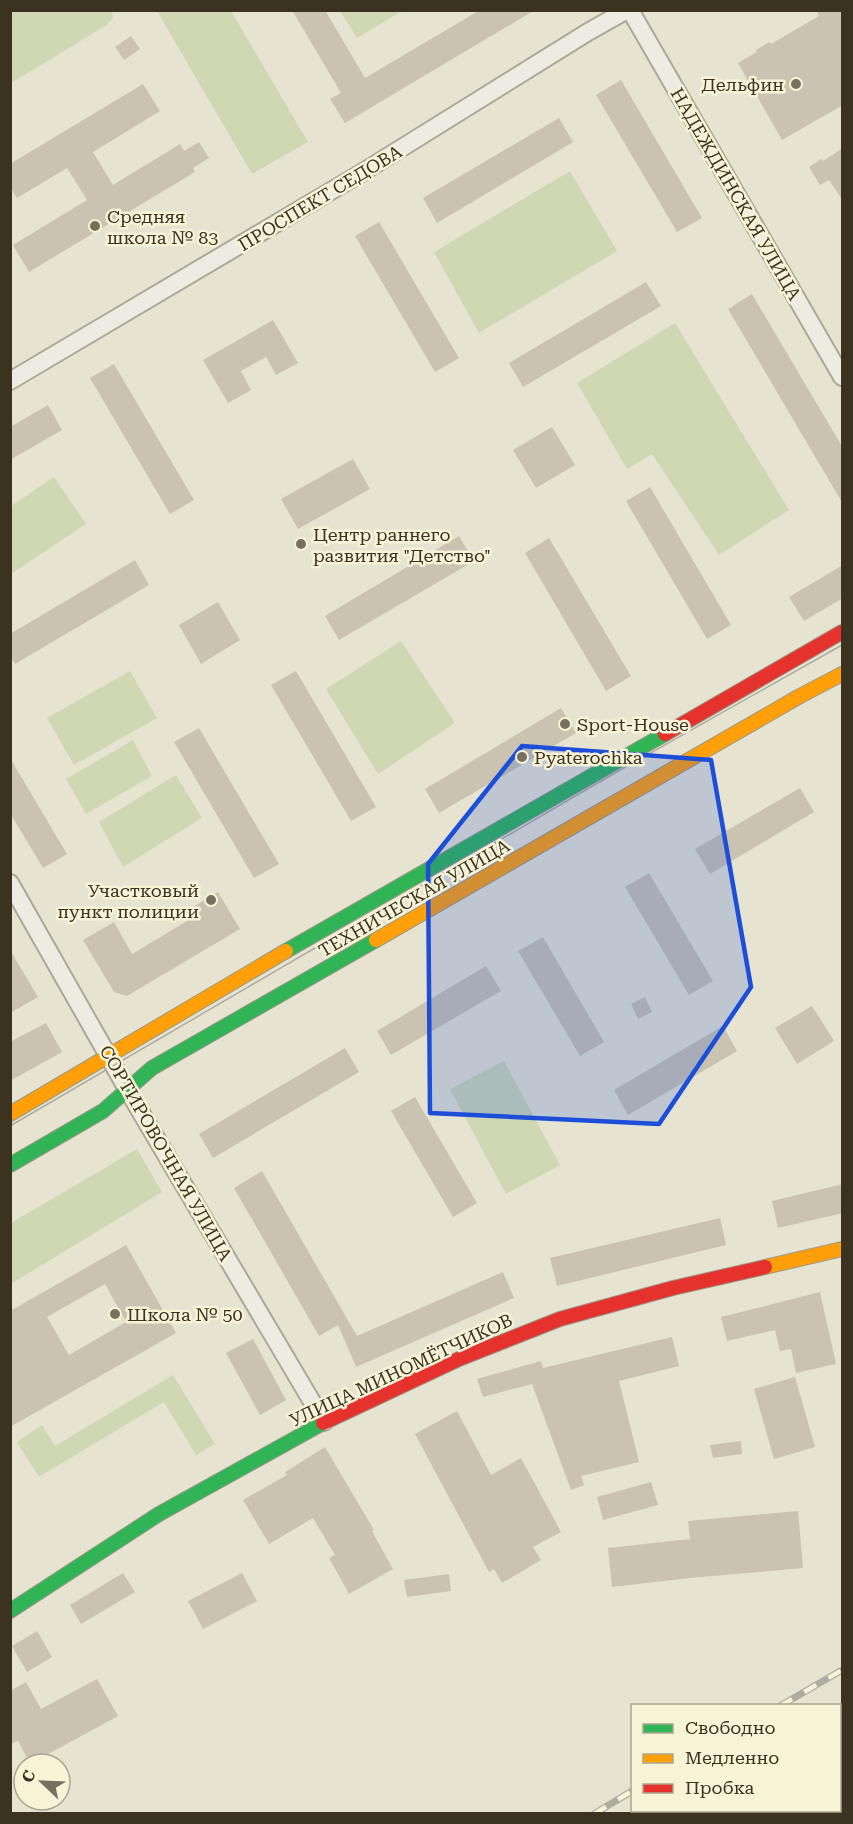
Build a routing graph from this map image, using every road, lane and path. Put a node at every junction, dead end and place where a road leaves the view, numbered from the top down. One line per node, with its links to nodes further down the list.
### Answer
1 (628, 10): 2 (street, НАДЕЖДИНСКАЯ УЛИЦА); 3 (street, ПРОСПЕКТ СЕДОВА)
2 (843, 377)
3 (10, 381)
4 (843, 632): 7 (street)
5 (843, 674): 8 (street, ТЕХНИЧЕСКАЯ УЛИЦА)
6 (10, 883): 7 (street, СОРТИРОВОЧНАЯ УЛИЦА)
7 (109, 1057): 8 (street, СОРТИРОВОЧНАЯ УЛИЦА); 9 (street)
8 (127, 1089): 10 (street, ТЕХНИЧЕСКАЯ УЛИЦА); 12 (street, СОРТИРОВОЧНАЯ УЛИЦА)
9 (10, 1114)
10 (10, 1165)
11 (843, 1249): 12 (street, УЛИЦА МИНОМЁТЧИКОВ)
12 (324, 1422): 13 (street, УЛИЦА МИНОМЁТЧИКОВ)
13 (10, 1611)

